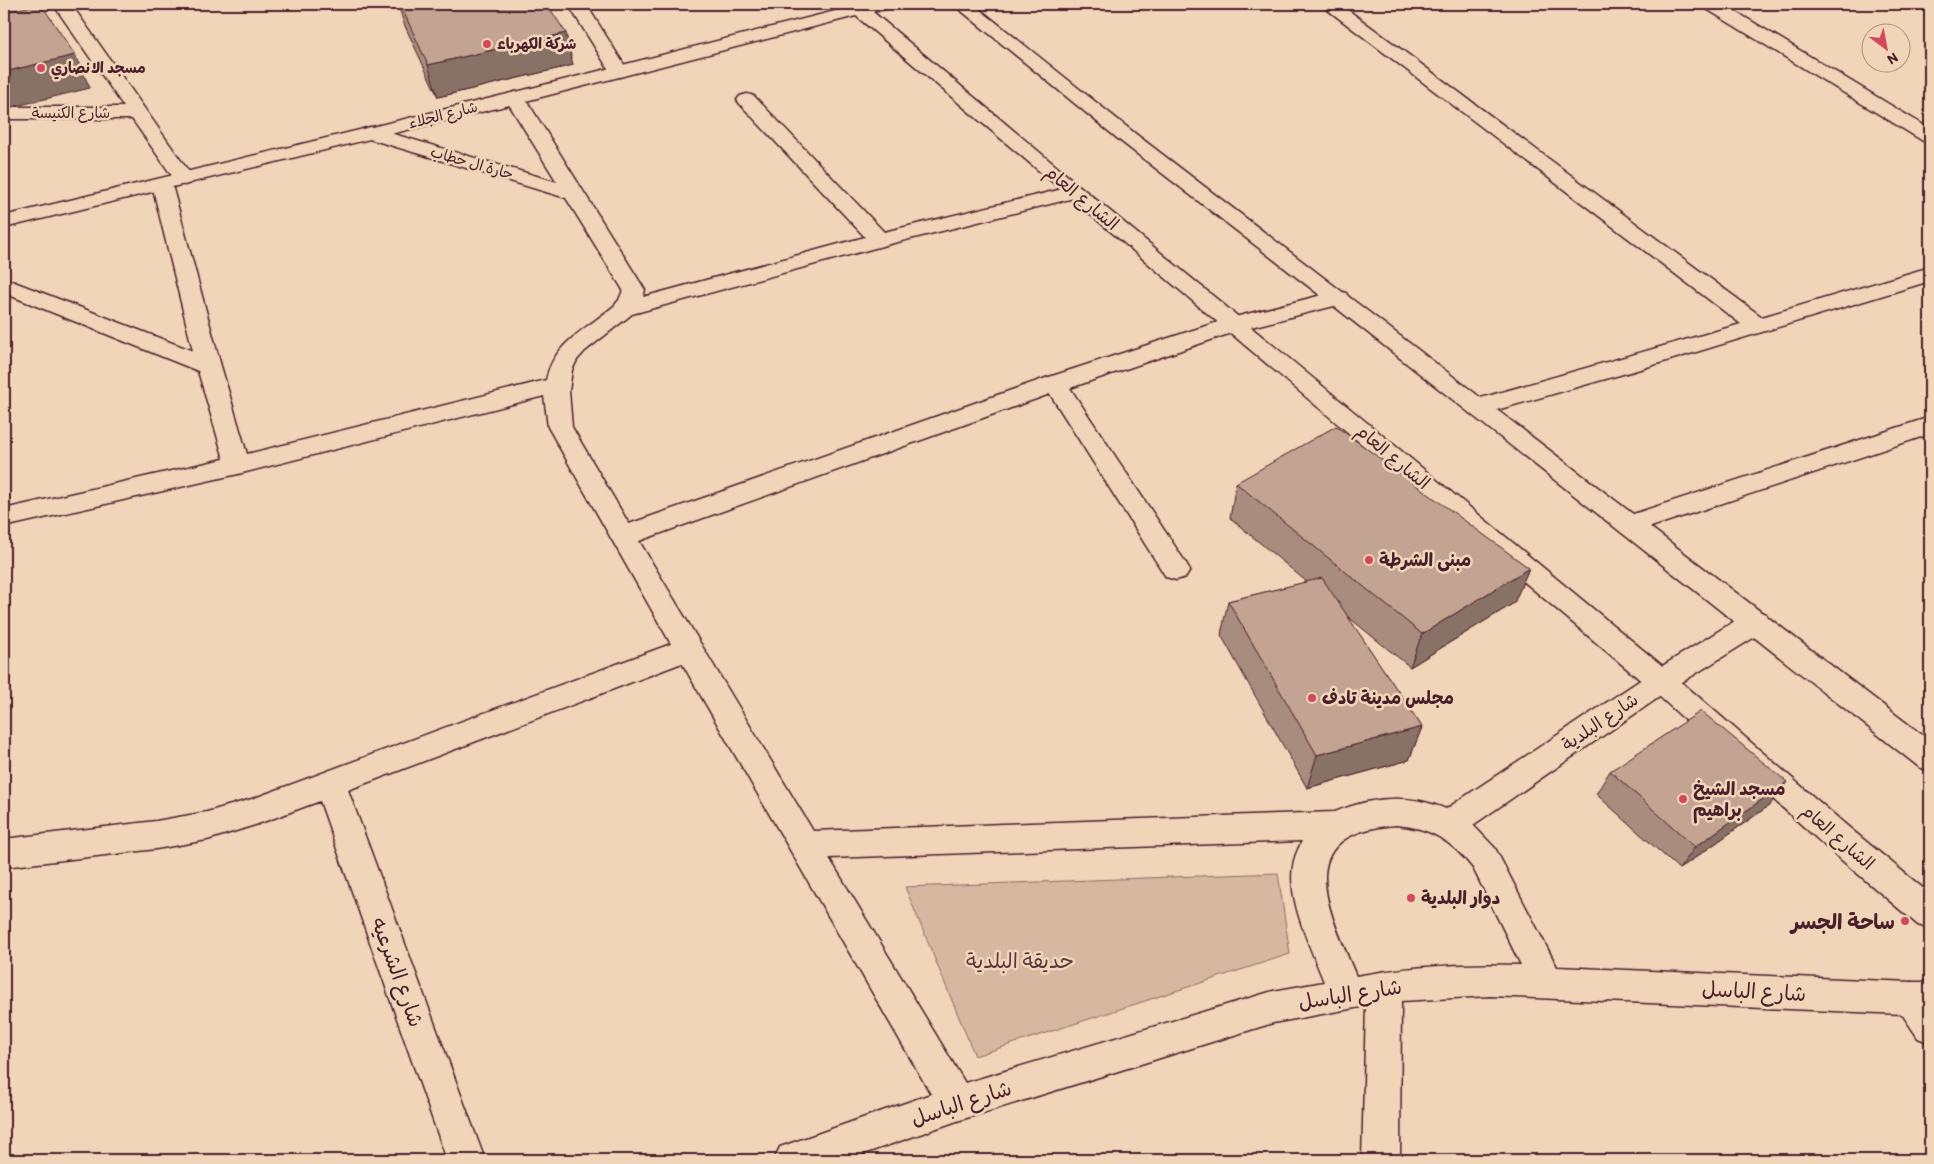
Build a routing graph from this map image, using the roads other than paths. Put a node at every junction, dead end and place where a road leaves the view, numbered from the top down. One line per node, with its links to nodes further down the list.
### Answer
1 (62, 4): 11 (street)
2 (577, 4): 7 (street)
3 (962, 4): 22 (street)
4 (1329, 4): 25 (street)
5 (1711, 4): 13 (street)
6 (865, 6): 7 (street, شارع الجلاء); 16 (street, الشارع العام)
7 (619, 71): 8 (street, شارع الجلاء)
8 (515, 98): 12 (street, شارع الجلاء); 17 (street)
9 (747, 100): 19 (street)
10 (4, 113): 11 (street, شارع الكنيسة)
11 (138, 113): 14 (street)
12 (370, 133): 14 (street, شارع الجلاء); 17 (street, حارة ال حطاب)
13 (1930, 136)
14 (184, 179): 15 (street, شارع الجلاء)
15 (162, 185): 18 (street, شارع الجلاء); 26 (street)
16 (1075, 192): 19 (street); 24 (street, الشارع العام)
17 (573, 193): 23 (street)
18 (4, 222)
19 (879, 240): 23 (street)
20 (1930, 274): 25 (street)
21 (4, 285): 26 (street)
22 (1338, 298): 24 (street); 29 (street)
23 (627, 308): 28 (street)
24 (1234, 324): 27 (street); 38 (street, الشارع العام)
25 (1758, 325): 29 (street)
26 (209, 366): 31 (street)
27 (1055, 384): 34 (street); 35 (street)
28 (557, 385): 31 (street); 34 (street)
29 (1479, 408): 33 (street)
30 (1930, 425): 33 (street)
31 (238, 465): 32 (street)
32 (4, 518)
33 (1630, 525): 36 (street)
34 (624, 536): 37 (street)
35 (1176, 570)
36 (1756, 622): 38 (street, شارع البلدية); 39 (street)
37 (688, 649): 40 (street); 43 (street)
38 (1661, 681): 41 (street, شارع البلدية); 45 (street, الشارع العام)
39 (1930, 758)
40 (330, 784): 44 (street); 51 (street, شارع الشرعيه)
41 (1447, 825): 42 (street); 46 (street)
42 (1336, 826): 43 (street); 48 (street)
43 (805, 845): 50 (street)
44 (4, 854)
45 (1930, 914)
46 (1547, 982): 47 (street, شارع الباسل); 49 (street, شارع الباسل)
47 (1384, 987): 48 (street, شارع الباسل); 53 (street)
48 (1346, 994): 50 (street, شارع الباسل)
49 (1924, 1007)
50 (957, 1103): 52 (street, شارع الباسل)
51 (466, 1160)
52 (794, 1160)
53 (1381, 1160)

